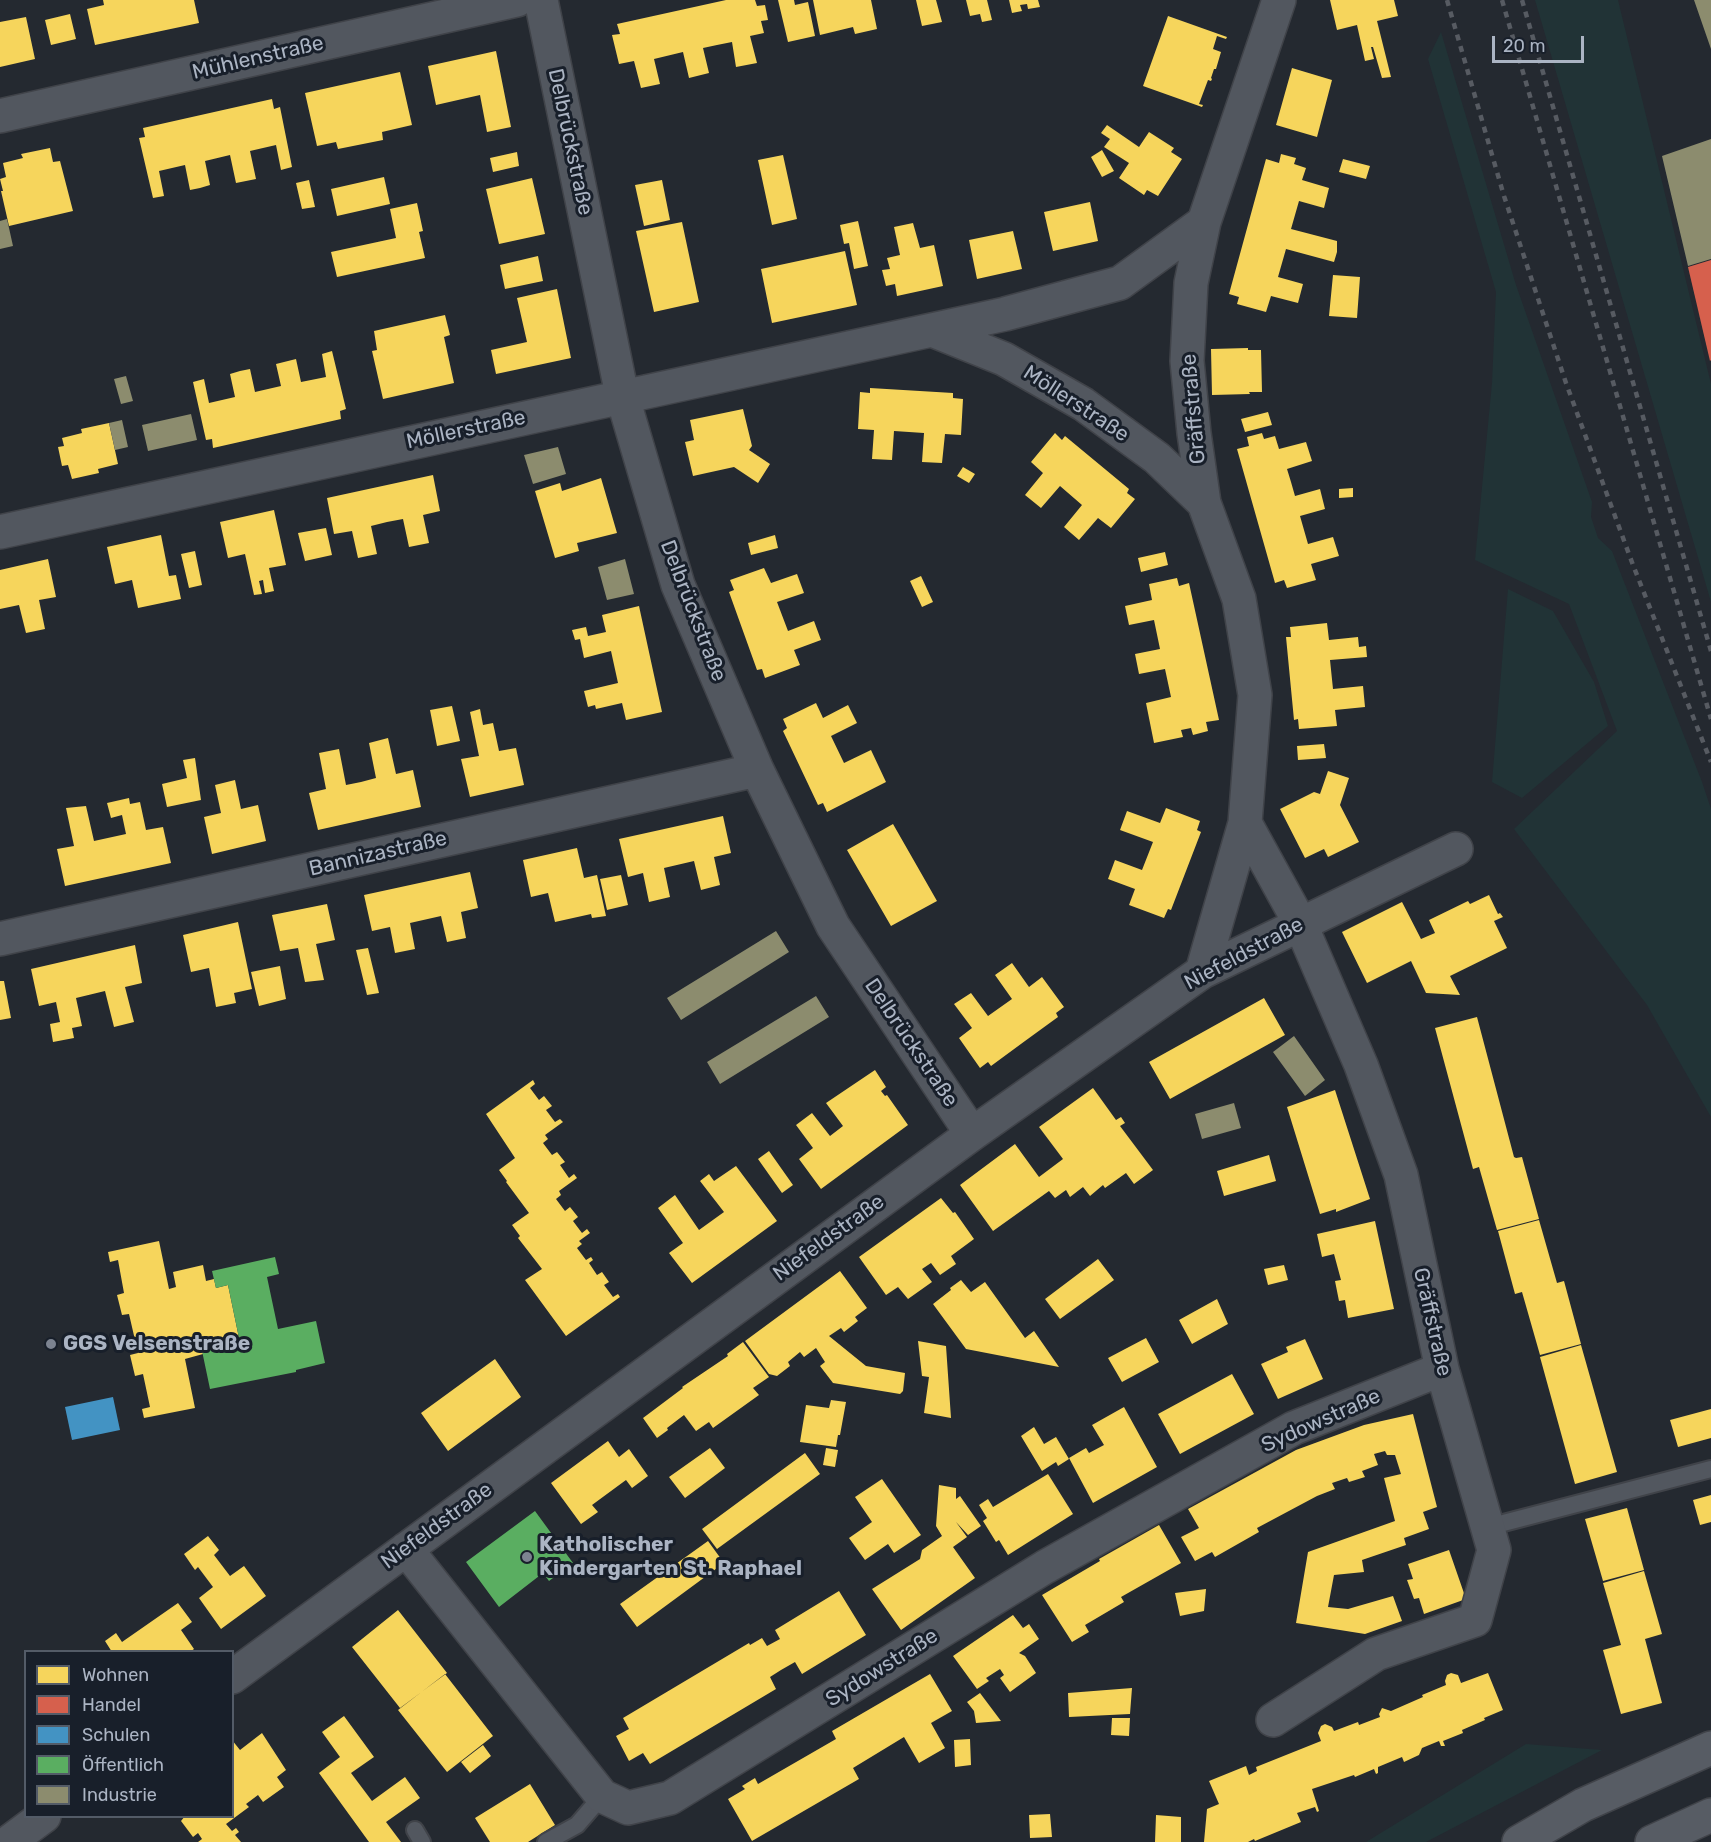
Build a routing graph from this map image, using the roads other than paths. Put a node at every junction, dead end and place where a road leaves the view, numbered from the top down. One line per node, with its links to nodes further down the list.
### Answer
1 (517, 0): 4 (street, Mühlenstraße)
2 (541, 0): 7 (street, Delbrückstraße)
3 (1279, 0): 5 (street, Gräffstraße)
4 (0, 116)
5 (1204, 222): 6 (street, Möllerstraße); 8 (street, Gräffstraße)
6 (932, 330): 7 (street, Möllerstraße); 8 (street, Möllerstraße)
7 (622, 395): 9 (street, Möllerstraße); 10 (street, Delbrückstraße)
8 (1204, 503): 11 (street, Gräffstraße)
9 (0, 532)
10 (757, 770): 14 (street, Bannizastraße); 16 (street, Delbrückstraße)
11 (1245, 823): 13 (street, Gräffstraße); 15 (street, Gräffstraße)
12 (1456, 849): 13 (street, Niefeldstraße)
13 (1300, 923): 15 (street, Niefeldstraße); 17 (street, Gräffstraße)
14 (0, 939)
15 (1202, 972): 16 (street, Niefeldstraße)
16 (972, 1134): 20 (street, Niefeldstraße)
17 (1442, 1369): 19 (street, Gräffstraße); 24 (street, Sydowstraße)
18 (1711, 1469): 19 (lane)
19 (1488, 1527): 22 (street, Gräffstraße)
20 (406, 1549): 21 (street, Niefeldstraße); 24 (street, Sydowstraße)
21 (234, 1676)
22 (1273, 1720)
23 (1711, 1748): 29 (main road)
24 (602, 1796): 28 (lane)
25 (1711, 1815): 30 (main road)
26 (41, 1818): 27 (street)
27 (9, 1842)
28 (546, 1842)
29 (1519, 1842)
30 (1652, 1842)

